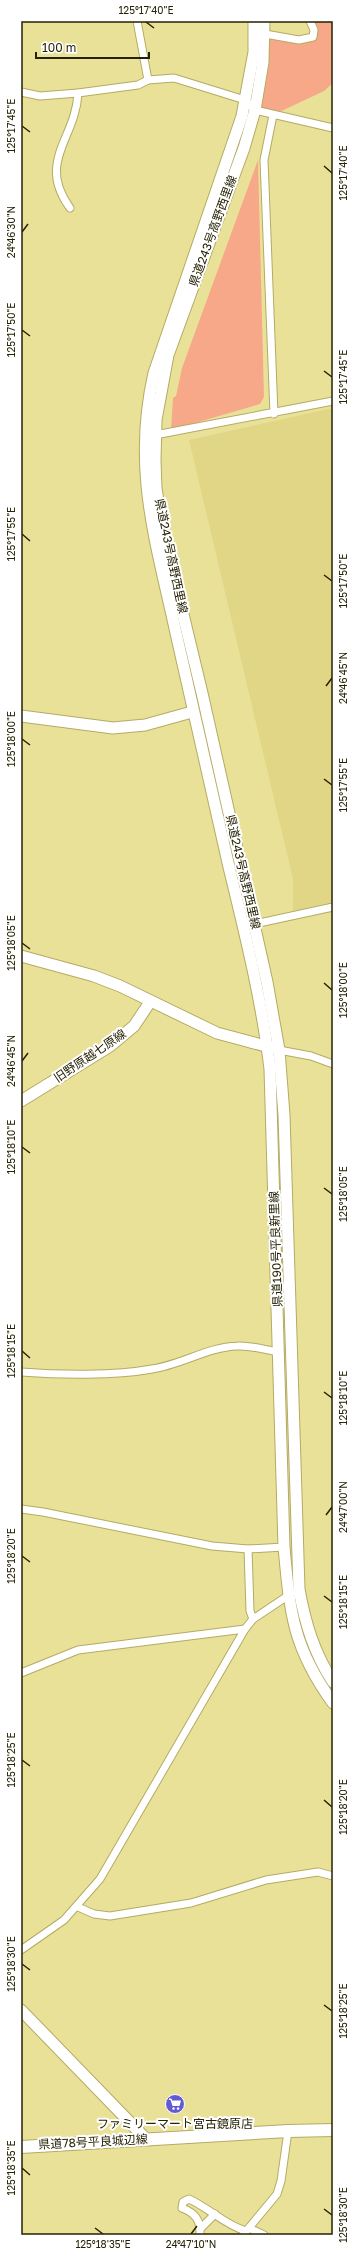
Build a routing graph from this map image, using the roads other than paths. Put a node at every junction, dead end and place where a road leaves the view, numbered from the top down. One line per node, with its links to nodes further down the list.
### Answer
1 (137, 21): 6 (street)
2 (254, 21): 9 (main road, 県道243号高野西里線)
3 (264, 21): 5 (main road, 県道243号高野西里線)
4 (310, 21): 5 (street)
5 (265, 34): 10 (main road, 県道243号高野西里線)
6 (148, 80): 8 (street); 9 (street)
7 (21, 92): 8 (street)
8 (78, 93): 13 (street)
9 (246, 100): 10 (street); 17 (main road, 県道243号高野西里線)
10 (255, 110): 11 (street); 16 (main road, 県道243号高野西里線)
11 (273, 115): 12 (street); 15 (street)
12 (333, 128)
13 (70, 208)
14 (333, 401): 15 (street)
15 (274, 414): 16 (street)
16 (155, 435): 20 (main road, 県道243号高野西里線)
17 (192, 712): 18 (main road); 23 (main road, 県道243号高野西里線)
18 (21, 716)
19 (333, 907): 20 (street)
20 (254, 924): 24 (main road, 県道243号高野西里線)
21 (21, 956): 22 (main road)
22 (150, 1002): 23 (main road); 26 (main road, 旧野原越七原線)
23 (267, 1047): 24 (main road); 27 (main road, 県道190号平良新里線)
24 (279, 1050): 25 (street); 32 (main road, 県道190号平良新里線)
25 (333, 1064)
26 (21, 1100)
27 (279, 1352): 28 (street); 30 (main road, 県道190号平良新里線)
28 (21, 1372)
29 (21, 1509): 31 (street)
30 (284, 1547): 31 (street); 33 (main road, 県道190号平良新里線)
31 (248, 1549): 34 (street)
32 (299, 1589): 33 (street); 37 (main road, 県道190号平良新里線)
33 (288, 1595): 34 (street); 38 (main road, 県道190号平良新里線)
34 (253, 1619): 35 (street)
35 (245, 1629): 36 (street); 40 (street)
36 (21, 1673)
37 (333, 1682)
38 (333, 1703)
39 (333, 1876): 40 (street)
40 (78, 1907): 41 (street)
41 (21, 1950)
42 (21, 2010): 45 (main road)
43 (333, 2130): 44 (main road, 県道78号平良城辺線)
44 (288, 2131): 45 (main road, 県道78号平良城辺線); 48 (street)
45 (146, 2139): 46 (main road, 県道78号平良城辺線)
46 (21, 2147)
47 (215, 2214): 48 (street); 49 (street); 49 (street)
48 (246, 2231): 50 (street)
49 (200, 2232)
50 (264, 2235)

